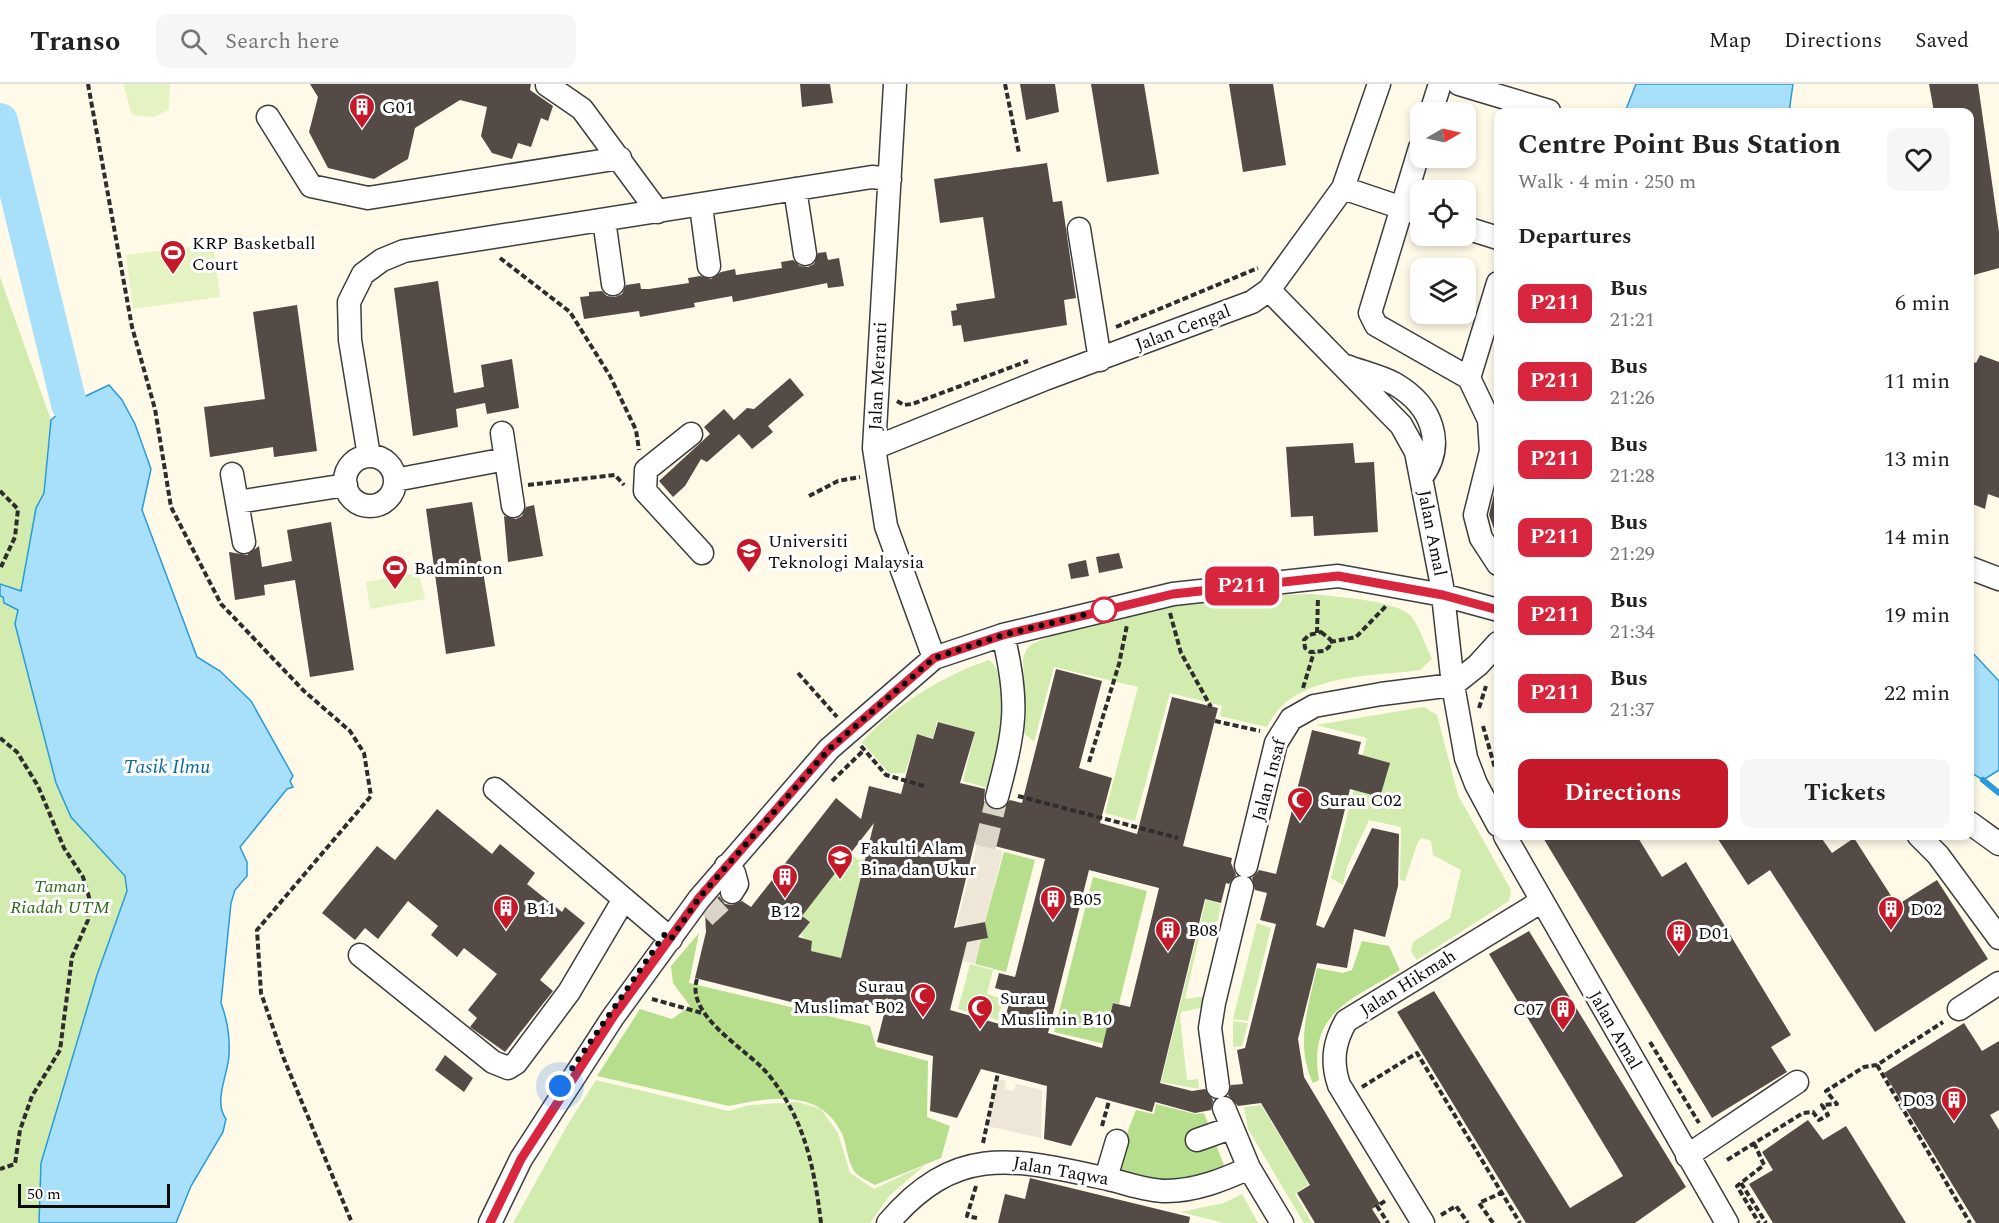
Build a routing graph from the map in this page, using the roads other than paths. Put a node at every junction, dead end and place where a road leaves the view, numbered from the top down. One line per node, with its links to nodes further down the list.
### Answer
1 (895, 84): 10 (street, Jalan Meranti)
2 (1379, 84): 11 (street, Jalan Cengal)
3 (1440, 84): 6 (street)
4 (1459, 84): 7 (street)
5 (547, 85): 9 (street)
6 (1434, 102)
7 (1551, 106)
8 (268, 117): 9 (street)
9 (620, 158): 15 (street)
10 (890, 179): 12 (street); 30 (street, Jalan Meranti)
11 (1343, 188): 14 (street); 24 (street, Jalan Cengal)
12 (795, 189): 13 (street); 21 (street)
13 (701, 206): 15 (street); 22 (street)
14 (1410, 211)
15 (658, 212): 17 (street)
16 (1410, 214): 27 (street)
17 (604, 220): 23 (street); 31 (street)
18 (1079, 229): 26 (street)
19 (1476, 231): 20 (street)
20 (1494, 237)
21 (805, 254)
22 (709, 266)
23 (613, 284)
24 (1269, 290): 26 (street, Jalan Cengal); 43 (street, Jalan Amal)
25 (1494, 296): 27 (street)
26 (1100, 360): 30 (street, Jalan Cengal)
27 (1469, 378): 40 (street)
28 (502, 433): 32 (street)
29 (690, 434): 39 (street)
30 (874, 448): 47 (street, Jalan Meranti)
31 (369, 456): 34 (street); 35 (street)
32 (506, 459): 34 (street); 37 (street)
33 (232, 474): 36 (street)
34 (395, 480): 35 (street)
35 (346, 484): 36 (street)
36 (237, 502): 38 (street)
37 (513, 507)
38 (244, 542)
39 (702, 553)
40 (1494, 558)
41 (1974, 570): 42 (street)
42 (1999, 579)
43 (1443, 595): 44 (street); 45 (street); 48 (street, Jalan Amal)
44 (1494, 609)
45 (1003, 635): 47 (street); 50 (street)
46 (1494, 647): 48 (street)
47 (934, 658): 56 (street)
48 (1453, 685): 51 (street, Jalan Amal); 68 (street, Jalan Insaf)
49 (495, 789): 58 (street)
50 (1007, 792)
51 (1494, 818)
52 (1974, 826): 55 (street)
53 (1507, 840): 59 (street, Jalan Amal)
54 (1923, 840): 61 (street)
55 (1999, 844)
56 (726, 866): 57 (street); 62 (street)
57 (732, 892)
58 (624, 899): 62 (street); 63 (street)
59 (1542, 902): 71 (street, Jalan Amal); 74 (street, Jalan Hikmah)
60 (705, 917): 64 (street)
61 (1999, 938)
62 (671, 939): 64 (street)
63 (360, 955)
64 (643, 986): 75 (street)
65 (1997, 988): 66 (street)
66 (1953, 1014)
67 (1797, 1082): 71 (street)
68 (1224, 1108): 69 (street); 72 (street, Jalan Insaf)
69 (1197, 1140)
70 (1117, 1141): 73 (street)
71 (1687, 1156): 78 (street, Jalan Amal)
72 (1249, 1168): 73 (street, Jalan Taqwa); 77 (street, Jalan Insaf)
73 (1106, 1178): 76 (street, Jalan Taqwa)
74 (1431, 1220)
75 (490, 1223)
76 (888, 1223)
77 (1282, 1223)
78 (1727, 1223)

